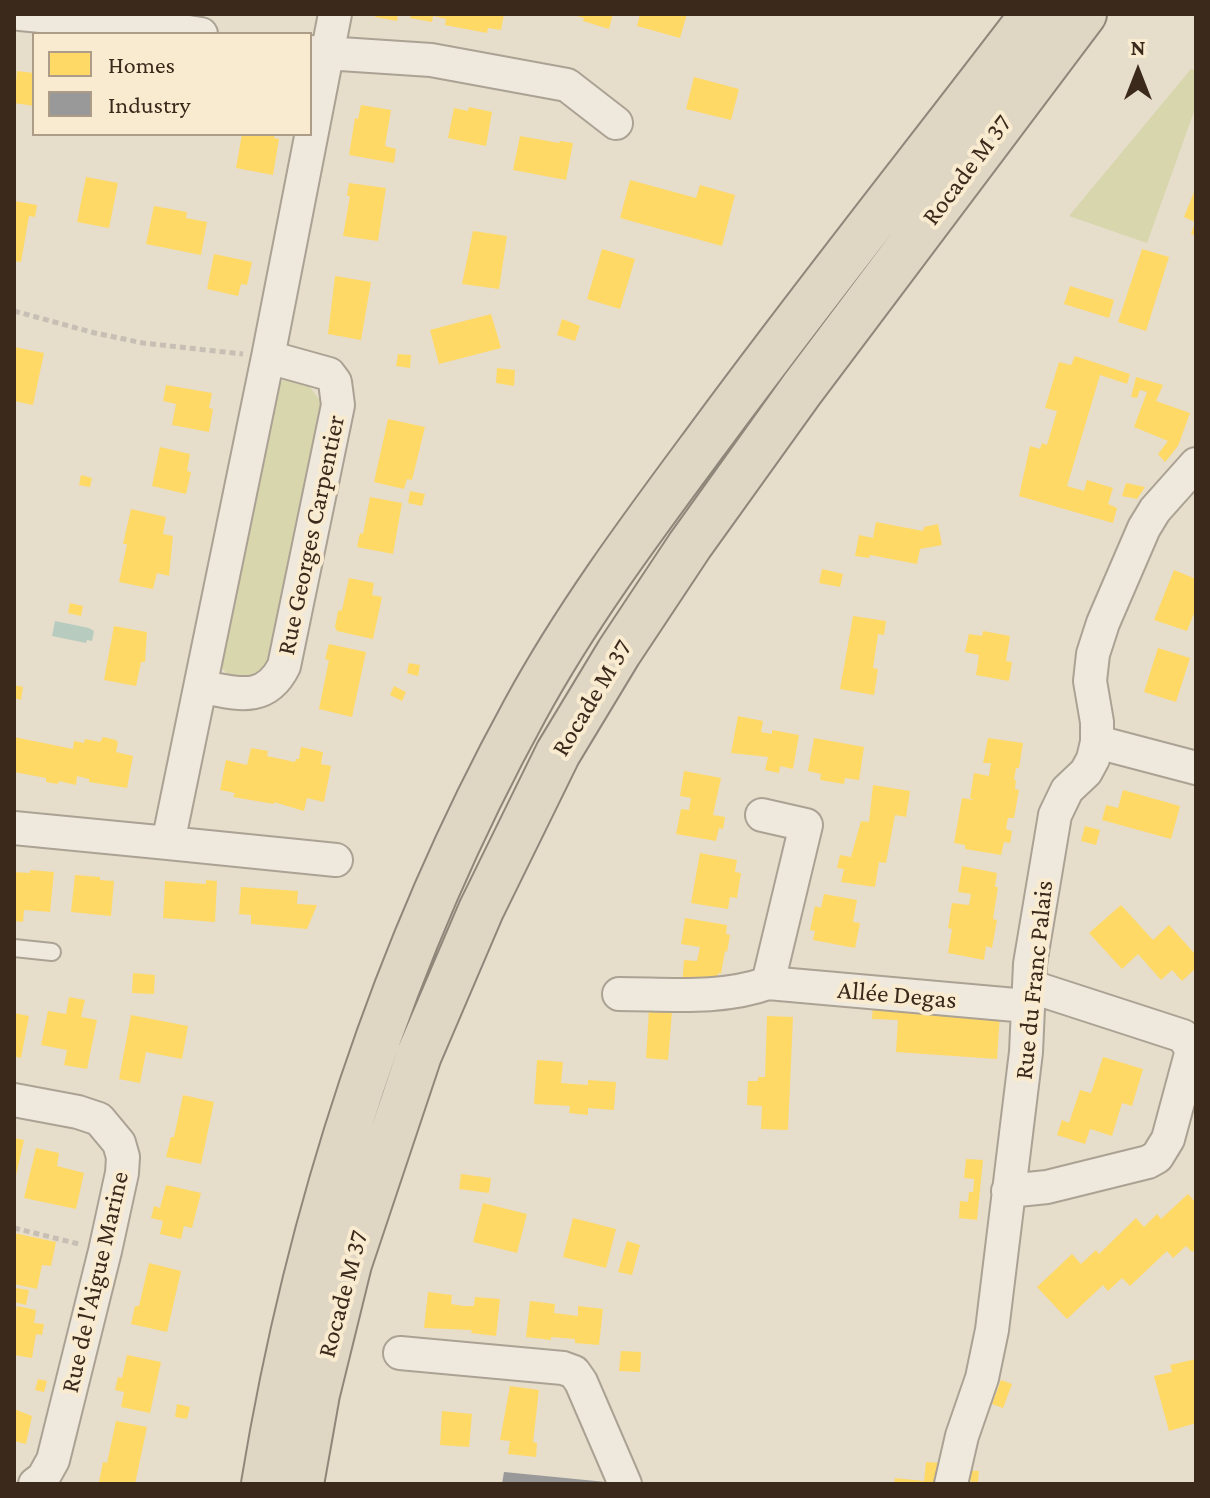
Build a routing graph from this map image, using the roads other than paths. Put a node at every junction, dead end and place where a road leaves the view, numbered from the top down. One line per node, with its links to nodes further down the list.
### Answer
1 (20, 14): 5 (street)
2 (335, 14): 6 (street)
3 (1033, 14): 28 (highway, Rocade M 37)
4 (1084, 14): 29 (highway, Rocade M 37)
5 (188, 32)
6 (318, 53): 7 (street); 8 (street)
7 (312, 89)
8 (616, 123)
9 (304, 136): 10 (street)
10 (268, 357): 12 (street); 12 (street, Rue Georges Carpentier)
11 (1196, 464): 13 (street)
12 (202, 687): 17 (street)
13 (1097, 742): 14 (street); 23 (street, Rue du Franc Palais)
14 (1196, 768)
15 (762, 815): 21 (street)
16 (14, 828): 17 (street)
17 (168, 843): 18 (street)
18 (336, 860)
19 (14, 948): 20 (lane)
20 (52, 952)
21 (768, 983): 22 (street, Allée Degas); 23 (street, Allée Degas)
22 (619, 994)
23 (1028, 996): 25 (street, Rue du Franc Palais); 25 (street, Allée Degas)
24 (14, 1100): 27 (street, Rue de l'Aigue Marine)
25 (1008, 1191): 31 (street, Rue du Franc Palais)
26 (400, 1353): 30 (street)
27 (35, 1484)
28 (264, 1484)
29 (301, 1484)
30 (625, 1484)
31 (951, 1484)

